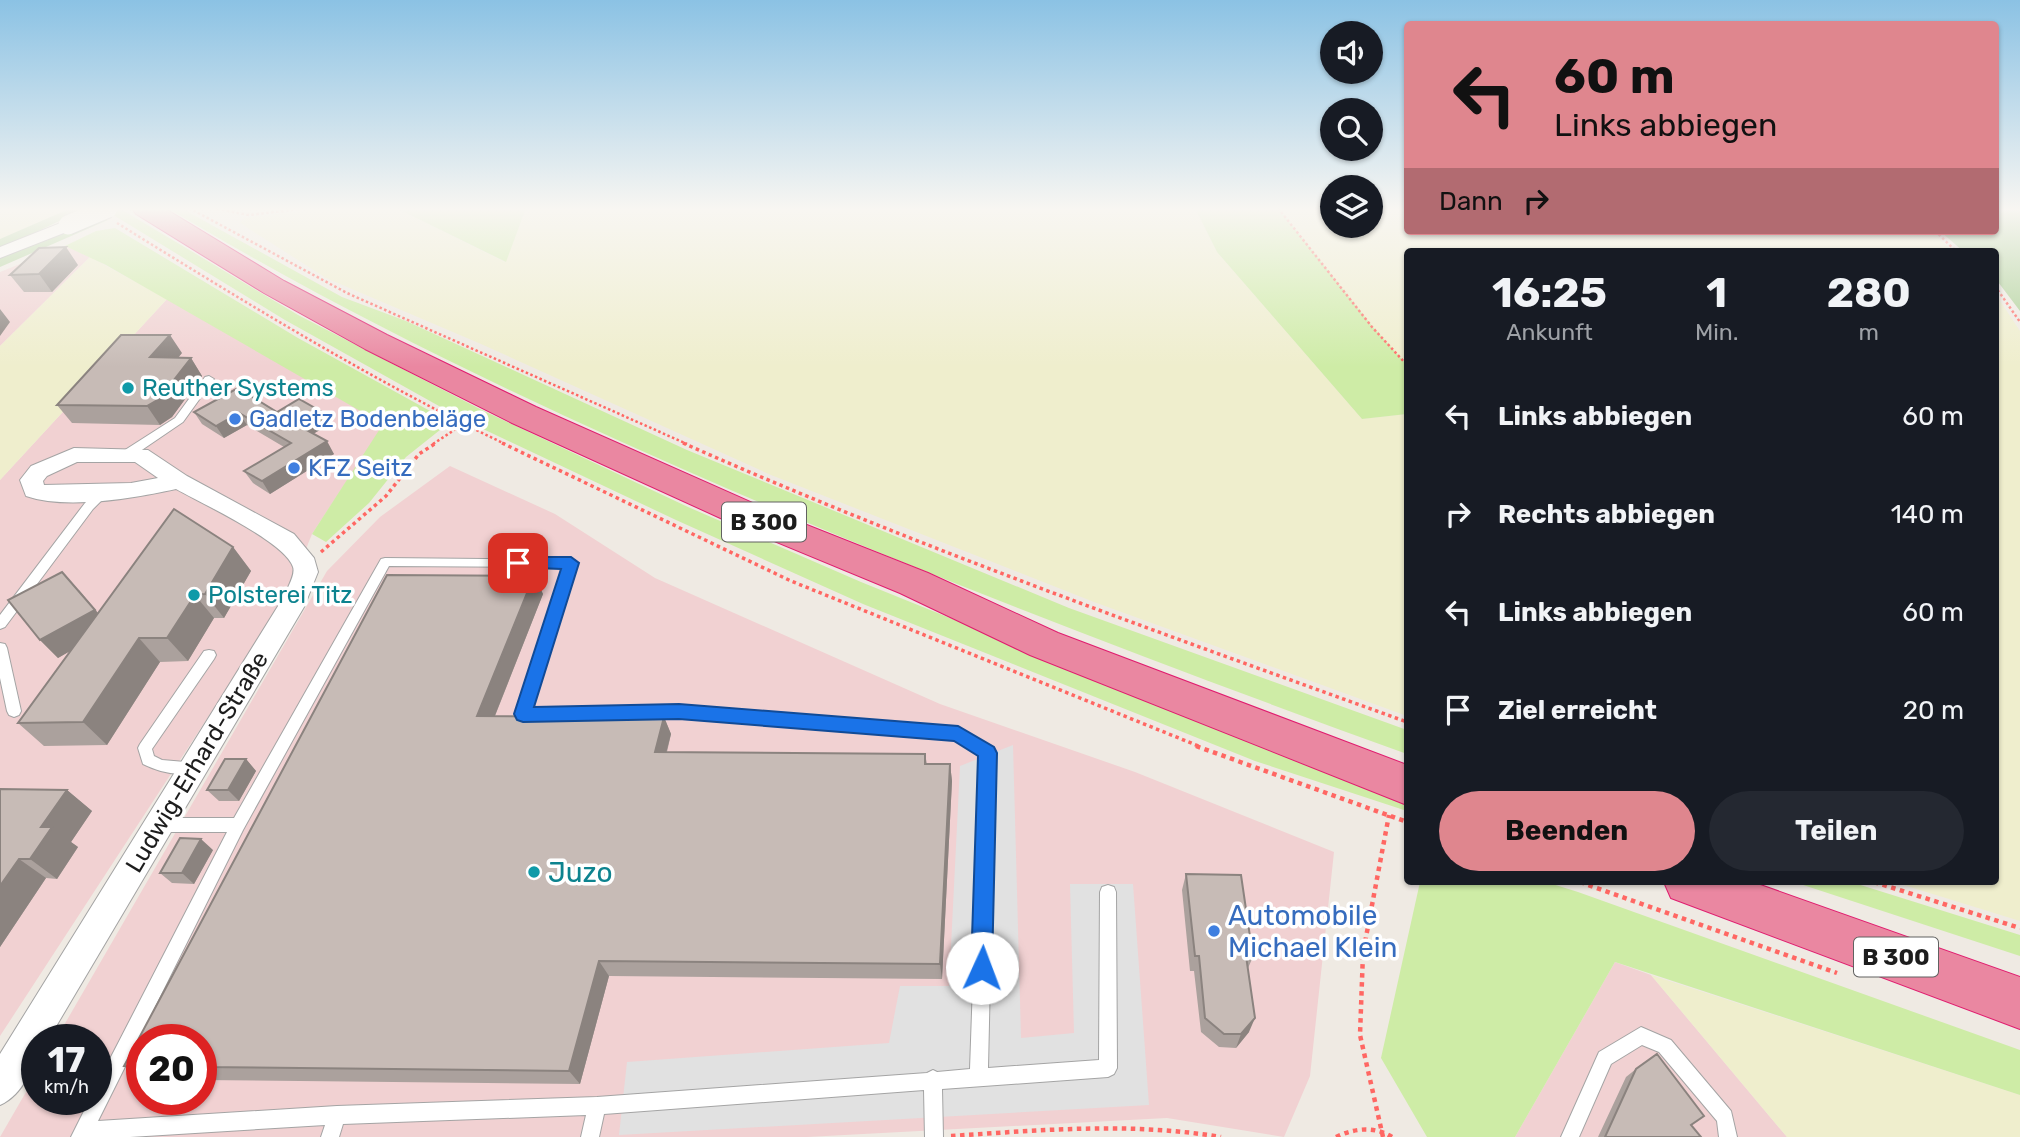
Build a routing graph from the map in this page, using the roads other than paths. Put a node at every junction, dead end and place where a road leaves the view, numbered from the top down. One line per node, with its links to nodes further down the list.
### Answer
1 (221, 261): 11 (highway, B 300)
2 (209, 379): 3 (lane)
3 (129, 453): 4 (street); 5 (street)
4 (179, 481): 5 (street); 10 (street, Ludwig-Erhard-Straße)
5 (103, 492): 6 (lane)
6 (0, 624)
7 (0, 648): 9 (lane)
8 (209, 655): 10 (lane)
9 (14, 712)
10 (192, 767): 12 (street, Ludwig-Erhard-Straße)
11 (1398, 800)
12 (158, 825): 13 (lane); 21 (street, Ludwig-Erhard-Straße)
13 (238, 825): 19 (lane); 24 (lane)
14 (1697, 885): 16 (highway, B 300)
15 (1108, 892): 19 (lane)
16 (1773, 911): 17 (highway, B 300); 18 (highway, B 300)
17 (2020, 978)
18 (2020, 1003)
19 (979, 1076): 20 (lane)
20 (933, 1079): 22 (lane); 27 (lane)
21 (0, 1087)
22 (597, 1105): 23 (lane); 26 (lane)
23 (337, 1115): 24 (lane); 25 (lane)
24 (81, 1134)
25 (330, 1137)
26 (590, 1137)
27 (934, 1137)
28 (1570, 1137): 29 (lane)
29 (1728, 1137)

